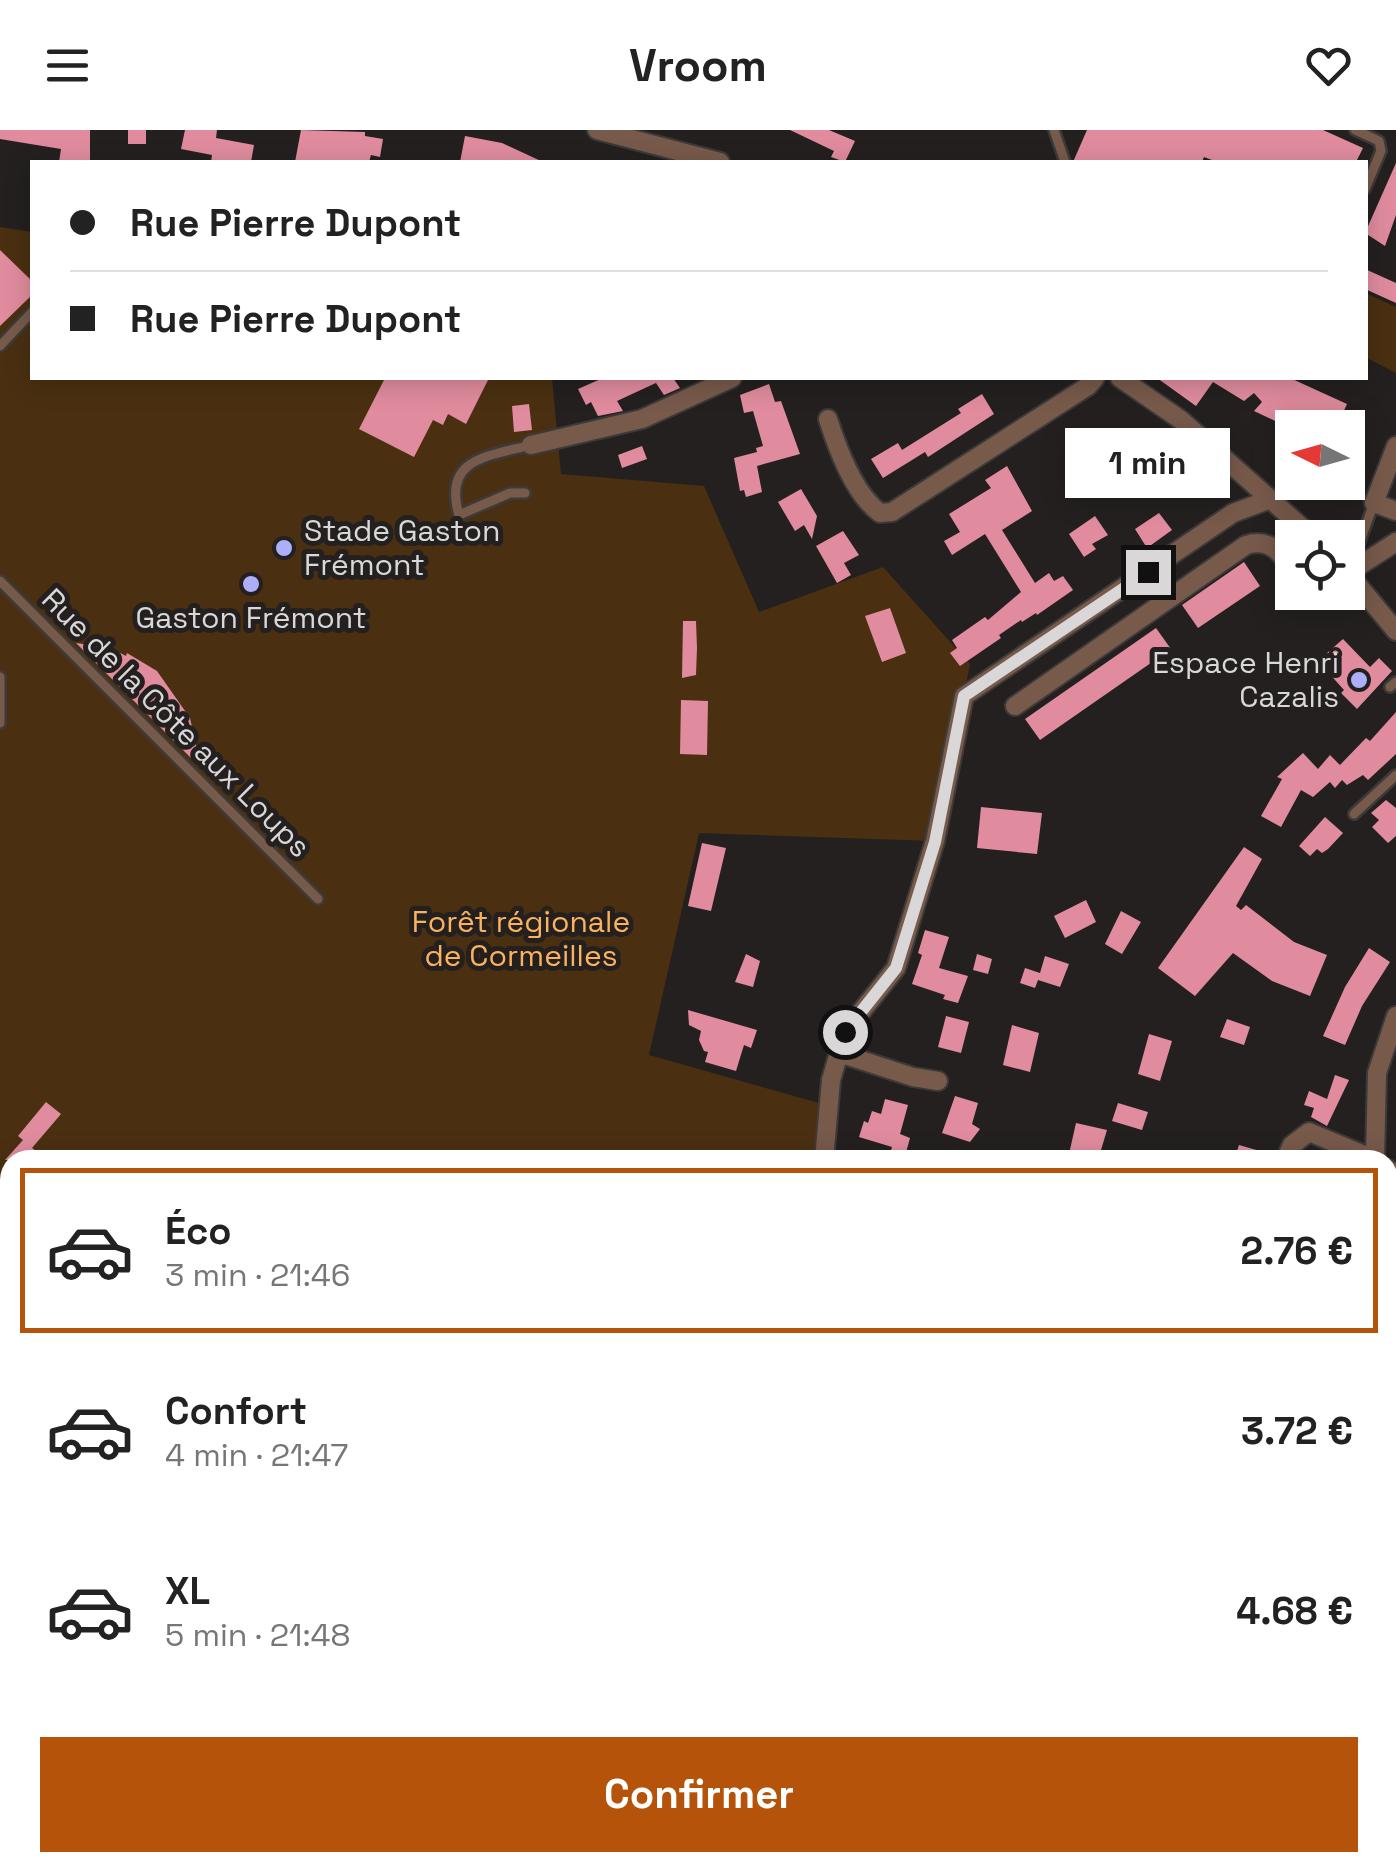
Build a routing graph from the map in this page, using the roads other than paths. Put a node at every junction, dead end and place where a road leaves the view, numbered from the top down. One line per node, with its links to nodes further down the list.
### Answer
1 (597, 130): 4 (street)
2 (1054, 130): 5 (lane)
3 (1354, 130): 6 (lane)
4 (712, 160)
5 (1064, 160)
6 (1368, 182)
7 (30, 314): 8 (lane)
8 (0, 346)
9 (728, 380): 13 (street)
10 (1092, 380): 12 (street)
11 (1123, 380): 16 (street)
12 (828, 419)
13 (531, 446): 15 (lane)
14 (1396, 446): 17 (street)
15 (525, 493)
16 (1270, 499): 19 (street); 34 (street)
17 (1374, 503): 18 (street); 20 (lane)
18 (1396, 511)
19 (1294, 520)
20 (1365, 527)
21 (1396, 542): 23 (street)
22 (1275, 548): 28 (street)
23 (1365, 562)
24 (0, 581): 32 (lane, Rue de la Côte aux Loups)
25 (1365, 594): 26 (street)
26 (1396, 631)
27 (0, 678): 29 (lane)
28 (1015, 706)
29 (0, 722)
30 (1396, 775): 31 (lane)
31 (1354, 814)
32 (318, 899)
33 (1396, 1016): 39 (street)
34 (839, 1054): 35 (street); 36 (street)
35 (938, 1081)
36 (825, 1150)
37 (1290, 1150): 38 (street)
38 (1352, 1150)
39 (1376, 1150)

